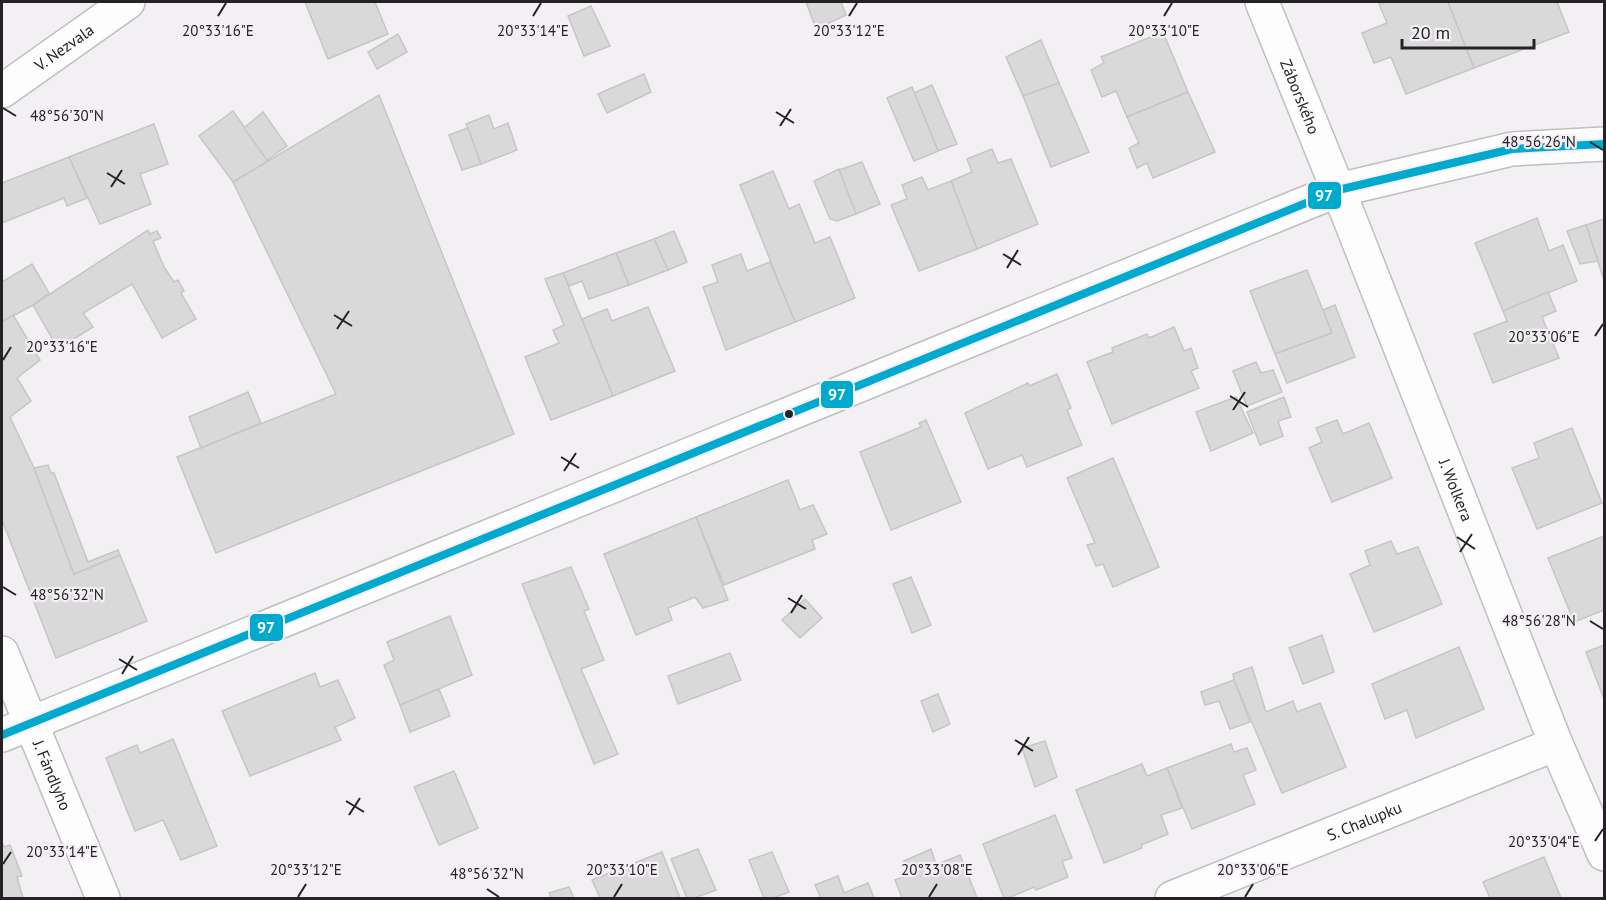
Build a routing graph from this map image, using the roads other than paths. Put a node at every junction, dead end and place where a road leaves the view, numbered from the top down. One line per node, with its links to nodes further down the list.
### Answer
1 (128, 2): 3 (street, V. Nezvala)
2 (1262, 2): 5 (street, Záborského)
3 (2, 91)
4 (1605, 144): 5 (street)
5 (1338, 190): 7 (street); 8 (street, J. Wolkera)
6 (2, 653): 7 (street, J. Fándlyho)
7 (16, 729): 10 (street, J. Fándlyho)
8 (1556, 744): 9 (street, J. Wolkera); 11 (street, S. Chalupku)
9 (1605, 854)
10 (103, 898)
11 (1172, 898)

